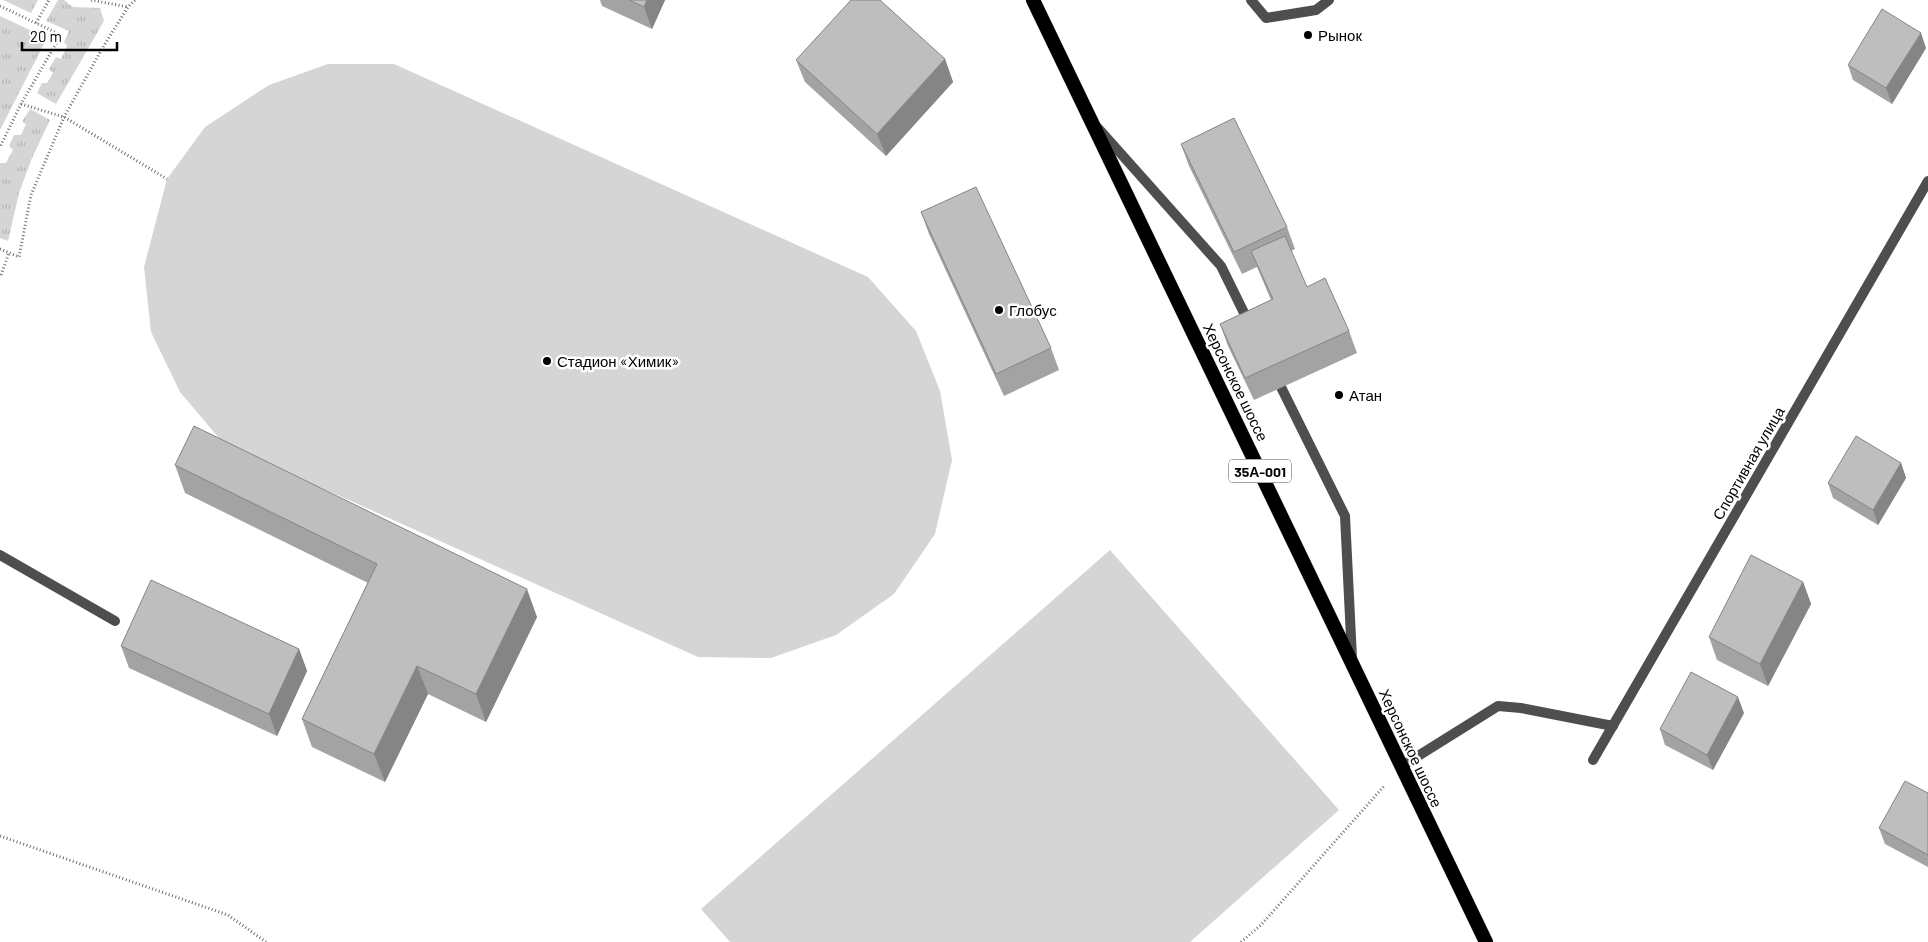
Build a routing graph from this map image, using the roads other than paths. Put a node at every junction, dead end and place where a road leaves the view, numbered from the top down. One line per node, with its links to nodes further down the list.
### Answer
1 (1033, 0): 4 (highway, Херсонское шоссе / 35А-001)
2 (1251, 0): 3 (street)
3 (1329, 0)
4 (1095, 124): 6 (street); 10 (highway, Херсонское шоссе / 35А-001)
5 (1928, 181): 11 (street, Спортивная улица)
6 (1252, 329)
7 (1270, 364): 10 (street)
8 (0, 555): 9 (street)
9 (115, 621)
10 (1352, 662): 13 (highway, Херсонское шоссе / 35А-001)
11 (1613, 726): 12 (street, Спортивная улица); 13 (street)
12 (1593, 760)
13 (1402, 766): 14 (highway, Херсонское шоссе / 35А-001)
14 (1486, 942)

